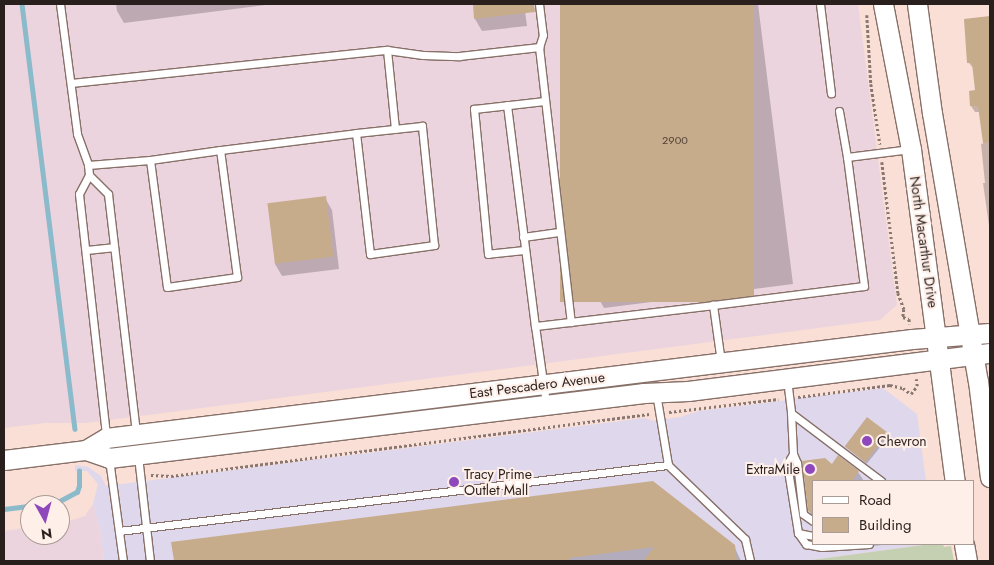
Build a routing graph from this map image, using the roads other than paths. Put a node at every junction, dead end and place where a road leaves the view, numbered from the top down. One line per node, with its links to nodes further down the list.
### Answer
1 (60, 4): 8 (lane)
2 (539, 4): 6 (lane)
3 (820, 4): 9 (lane)
4 (883, 4): 15 (street, North Macarthur Drive)
5 (917, 4): 30 (street, North Macarthur Drive)
6 (539, 47): 7 (lane); 10 (lane)
7 (388, 50): 8 (lane); 13 (lane)
8 (71, 83): 19 (lane)
9 (831, 93)
10 (545, 101): 11 (lane); 21 (lane)
11 (507, 105): 22 (lane); 25 (lane)
12 (840, 111): 17 (lane)
13 (395, 129): 14 (lane); 14 (lane)
14 (356, 133): 16 (lane)
15 (911, 149): 17 (lane); 31 (street, North Macarthur Drive)
16 (220, 150): 18 (lane); 18 (lane)
17 (847, 157): 26 (lane)
18 (150, 160): 19 (lane)
19 (88, 165): 20 (lane)
20 (89, 175): 23 (lane); 24 (lane)
21 (559, 232): 22 (lane); 27 (lane)
22 (523, 237): 25 (lane)
23 (113, 246): 24 (lane); 40 (lane)
24 (86, 250): 41 (lane)
25 (524, 250): 28 (lane)
26 (712, 305): 27 (lane); 34 (lane)
27 (571, 322): 28 (lane)
28 (535, 326): 36 (lane)
29 (990, 333): 30 (street, East Pescadero Avenue)
30 (970, 334): 31 (street, East Pescadero Avenue); 32 (street, North Macarthur Drive)
31 (937, 337): 33 (street, North Macarthur Drive); 34 (street, East Pescadero Avenue)
32 (982, 354): 33 (street, East Pescadero Avenue); 48 (street, North Macarthur Drive)
33 (939, 360): 35 (street, East Pescadero Avenue); 50 (street, North Macarthur Drive)
34 (721, 363): 36 (street, East Pescadero Avenue)
35 (787, 378): 37 (street, East Pescadero Avenue); 39 (lane)
36 (543, 384): 38 (lane); 40 (street, East Pescadero Avenue)
37 (656, 393): 38 (street, East Pescadero Avenue); 47 (lane)
38 (546, 405): 43 (street, East Pescadero Avenue)
39 (792, 413): 44 (lane); 49 (lane)
40 (136, 435): 41 (street, East Pescadero Avenue); 43 (lane)
41 (106, 438): 42 (street, East Pescadero Avenue); 45 (lane)
42 (86, 450): 45 (street, East Pescadero Avenue); 46 (street, East Pescadero Avenue)
43 (138, 454): 45 (street, East Pescadero Avenue); 52 (lane)
44 (793, 454): 51 (lane); 54 (lane)
45 (109, 458): 53 (lane)
46 (4, 460)
47 (668, 464): 52 (lane); 60 (lane)
48 (990, 478)
49 (880, 480)
50 (955, 480)
51 (812, 521)
52 (145, 528): 53 (lane); 59 (lane)
53 (118, 531): 58 (lane)
54 (798, 533): 55 (lane); 56 (lane)
55 (812, 536)
56 (857, 545)
57 (964, 545): 61 (street)
58 (123, 561)
59 (150, 561)
60 (750, 561)
61 (967, 561)

